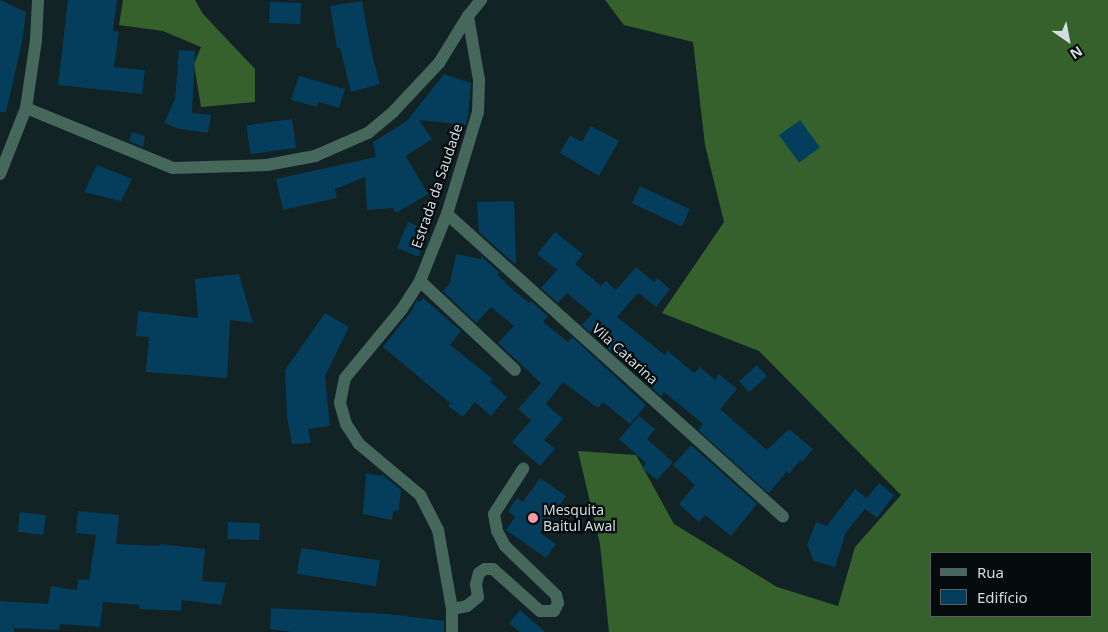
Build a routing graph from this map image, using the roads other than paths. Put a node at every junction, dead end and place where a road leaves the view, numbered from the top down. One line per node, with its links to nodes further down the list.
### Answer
1 (38, 0): 4 (street)
2 (481, 0): 3 (street)
3 (468, 16): 4 (street); 6 (street, Estrada da Saudade)
4 (26, 108): 5 (street)
5 (0, 174)
6 (447, 214): 7 (street, Estrada da Saudade); 10 (street, Vila Catarina)
7 (420, 281): 8 (street); 11 (street, Estrada da Saudade)
8 (514, 370)
9 (522, 469): 11 (street)
10 (783, 517)
11 (452, 609): 12 (street, Estrada da Saudade)
12 (452, 632)

